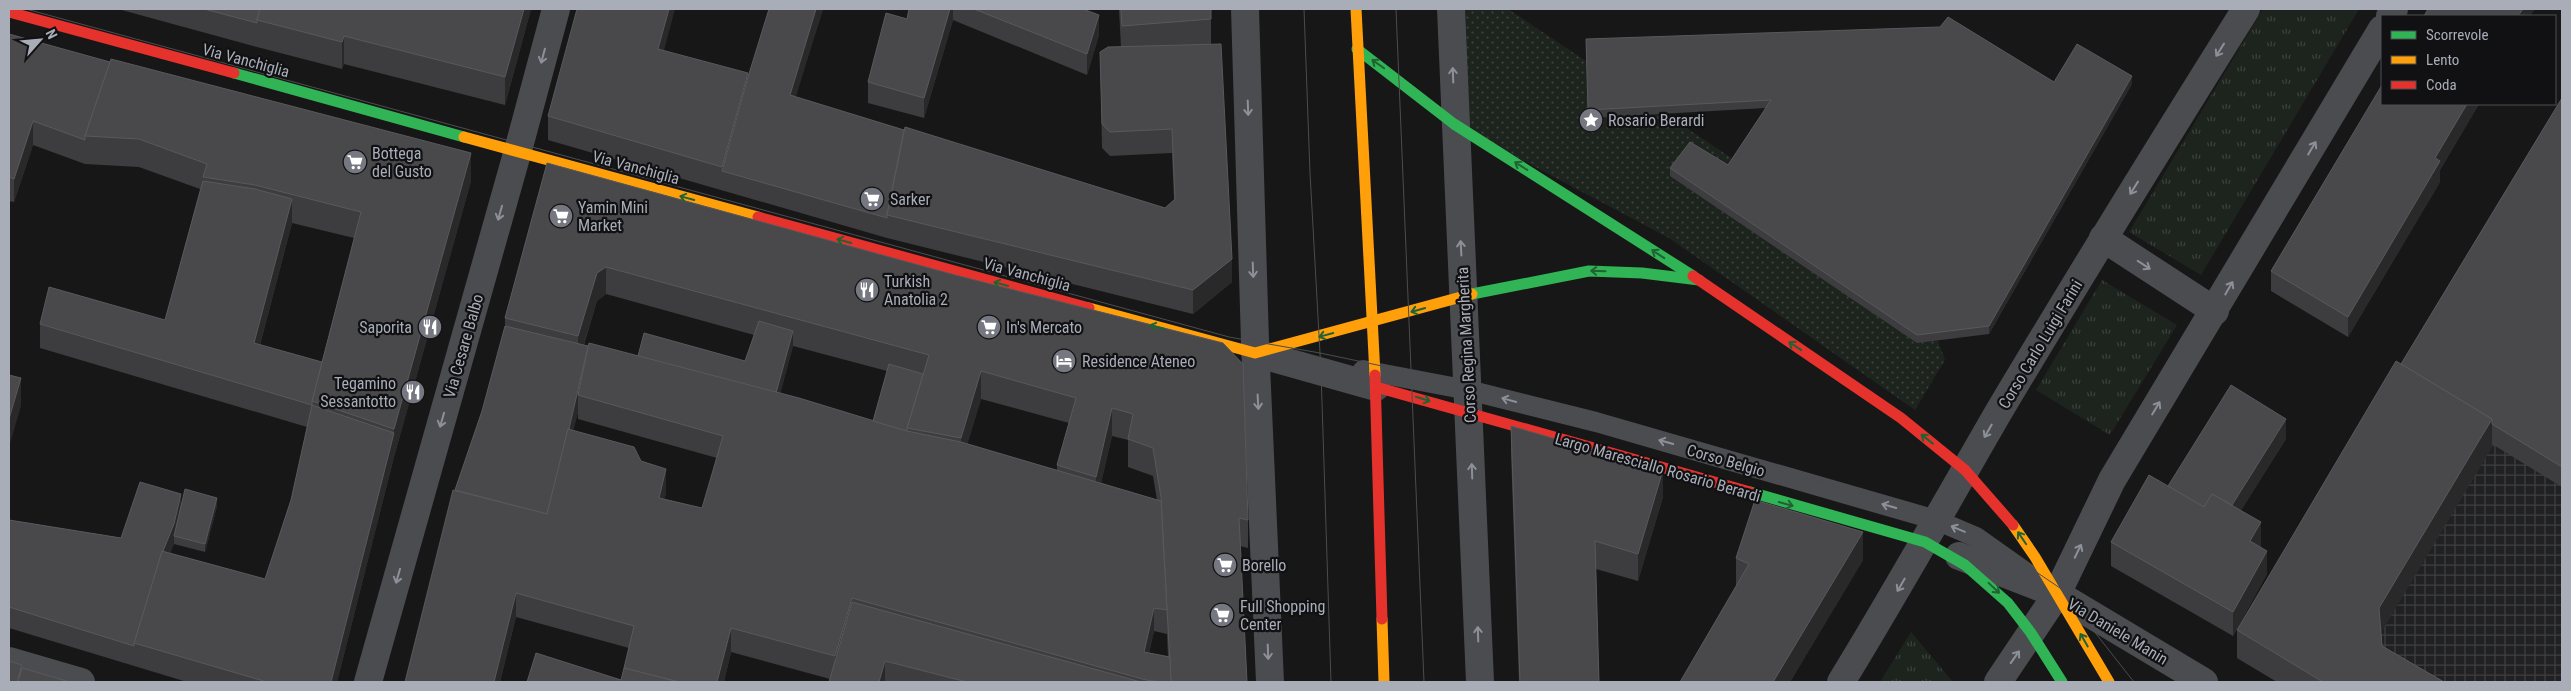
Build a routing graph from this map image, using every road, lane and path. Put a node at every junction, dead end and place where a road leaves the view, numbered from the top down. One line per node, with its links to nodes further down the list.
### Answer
1 (556, 9): 10 (street, Via Cesare Balbo, one-way to 10)
2 (1245, 9): 16 (street, one-way to 16)
3 (1356, 9): 8 (main road)
4 (1451, 9): 9 (street, Corso Regina Margherita, one-way to 4)
5 (2246, 9): 11 (street, Corso Carlo Luigi Farini, one-way to 11)
6 (9, 12): 10 (main road, Via Vanchiglia)
7 (2381, 31): 14 (street, one-way to 7)
8 (1357, 49): 9 (main road, one-way to 8); 15 (main road)
9 (1454, 124): 12 (main road, one-way to 9); 13 (street, Corso Regina Margherita, one-way to 9)
10 (518, 152): 16 (main road, Via Vanchiglia, one-way to 10); 25 (street, Via Cesare Balbo, one-way to 25)
11 (2103, 238): 14 (street, one-way to 14); 19 (street, Corso Carlo Luigi Farini, one-way to 19)
12 (1699, 280): 13 (main road, one-way to 13); 19 (main road, one-way to 12)
13 (1464, 296): 15 (main road, one-way to 15); 18 (street, Corso Regina Margherita)
14 (2216, 311): 21 (street, one-way to 14)
15 (1373, 323): 16 (main road, one-way to 16); 17 (main road)
16 (1255, 354): 17 (street); 26 (street, one-way to 26)
17 (1376, 379): 18 (lane, Corso Belgio); 27 (main road)
18 (1469, 402): 20 (lane, Corso Belgio); 28 (street, Corso Regina Margherita, one-way to 18)
19 (1965, 470): 20 (street, Corso Carlo Luigi Farini, one-way to 20); 21 (main road, one-way to 19)
20 (1930, 531): 21 (street); 22 (main road, Corso Belgio, one-way to 22); 29 (street, Corso Carlo Luigi Farini, one-way to 29)
21 (2057, 594): 22 (street); 32 (main road, one-way to 21); 33 (street, Via Daniele Manin)
22 (2033, 632): 30 (street, one-way to 22); 31 (main road, Corso Belgio)
23 (9, 662): 24 (street)
24 (81, 682)
25 (368, 682)
26 (1270, 682)
27 (1384, 682)
28 (1480, 682)
29 (1841, 682)
30 (1998, 682)
31 (2062, 682)
32 (2109, 682)
33 (2204, 682)

